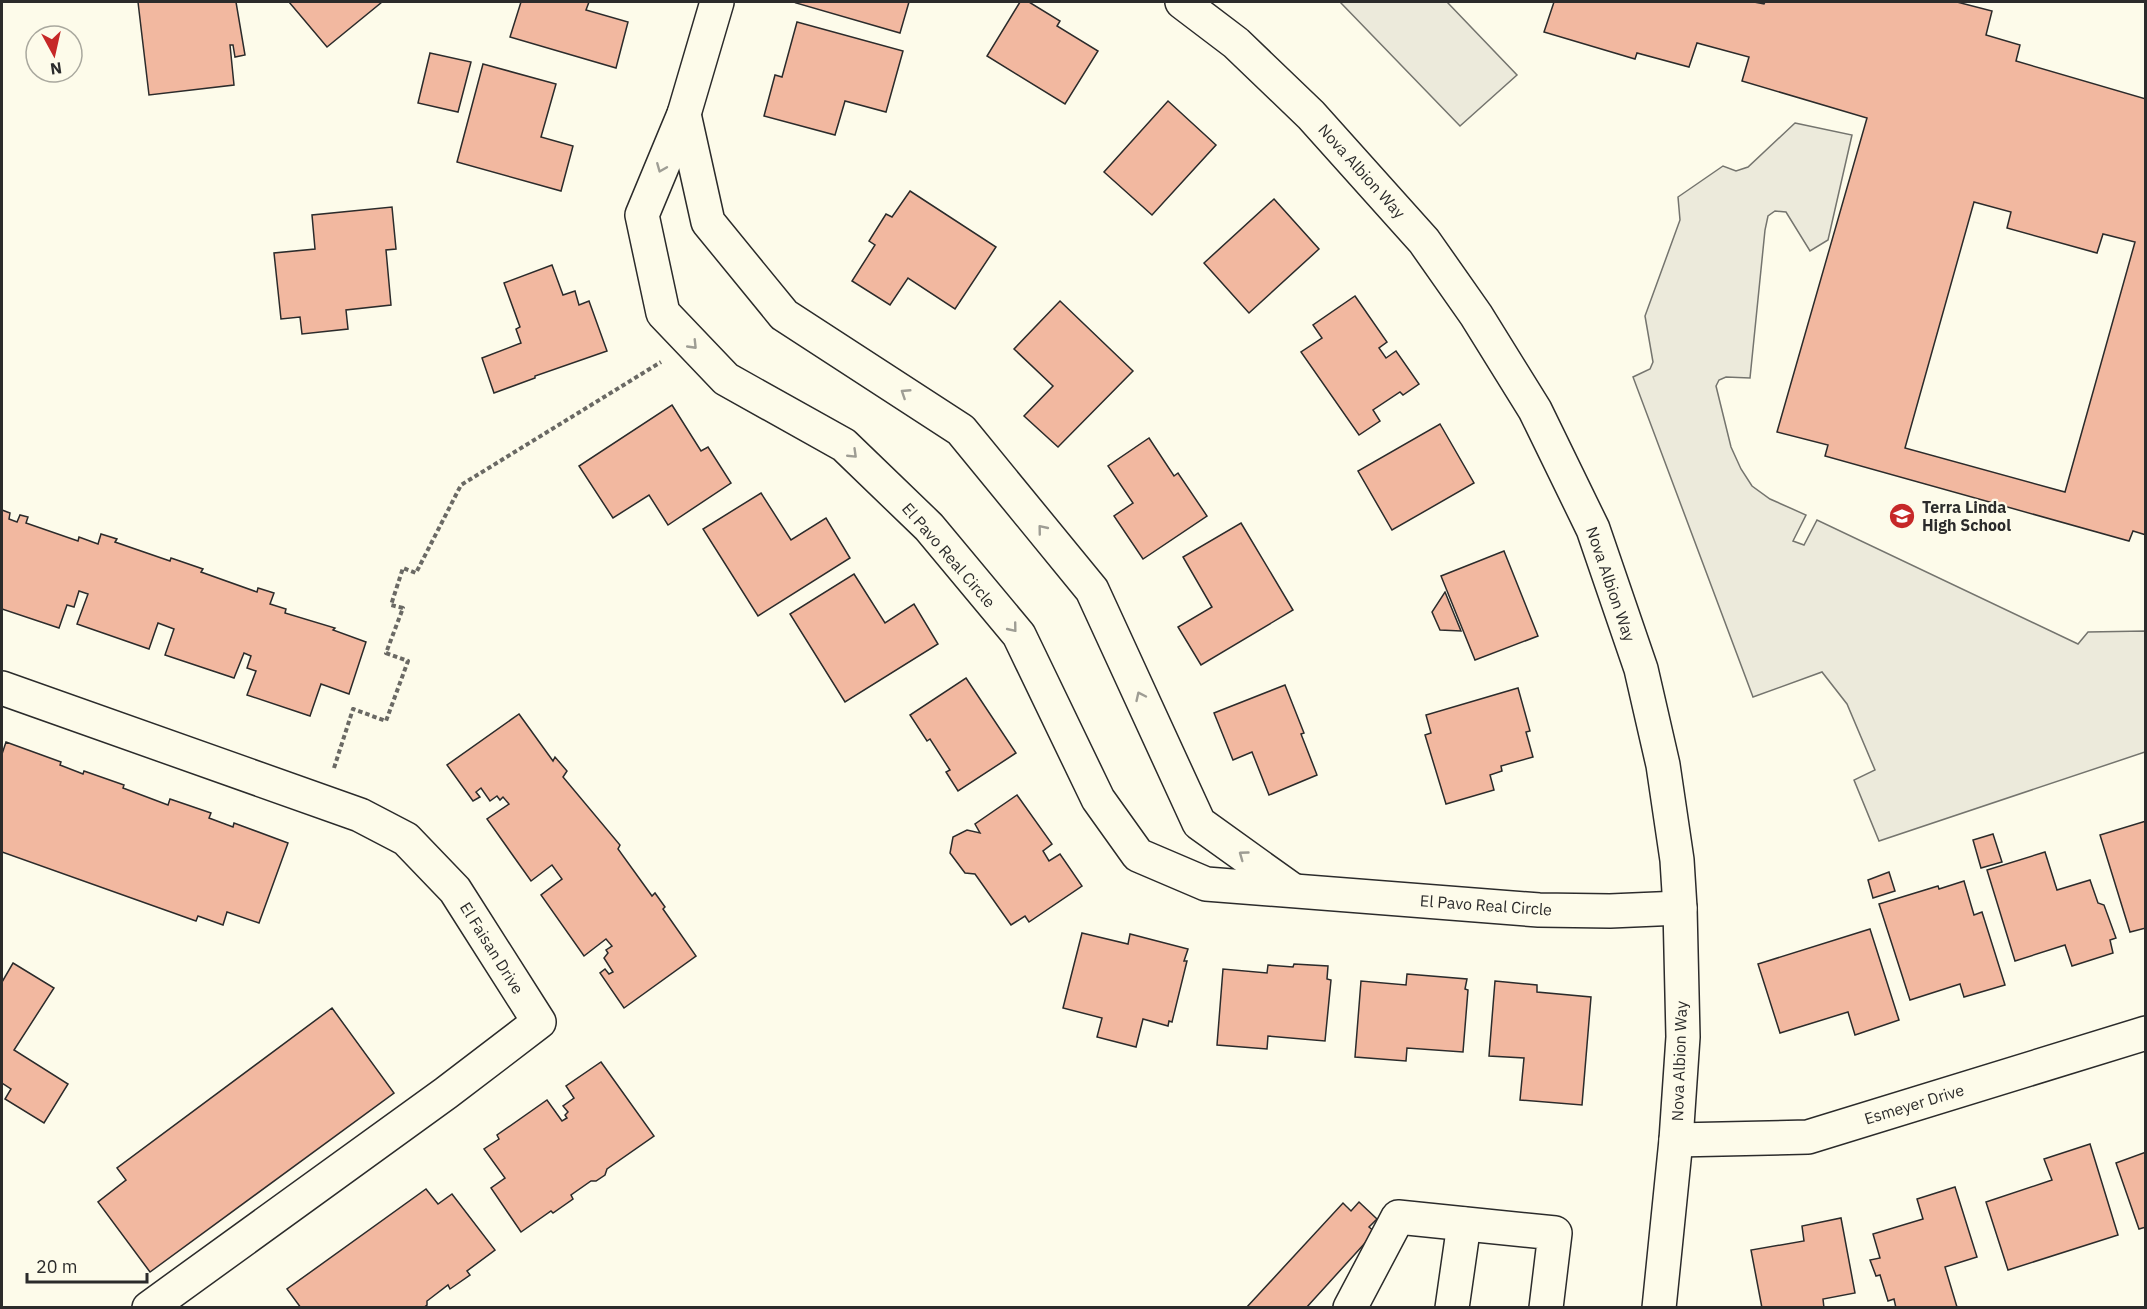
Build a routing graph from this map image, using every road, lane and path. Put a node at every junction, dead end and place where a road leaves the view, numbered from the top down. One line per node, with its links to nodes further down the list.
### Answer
1 (717, 2): 3 (street, El Pavo Real Circle)
2 (1182, 2): 8 (street, Nova Albion Way)
3 (684, 114): 4 (street, El Pavo Real Circle, one-way to 4); 7 (street, El Pavo Real Circle, one-way to 3)
4 (692, 343): 6 (path); 7 (street, El Pavo Real Circle, one-way to 7)
5 (2, 688): 6 (street, El Faisan Drive)
6 (322, 803): 12 (street, El Faisan Drive)
7 (1291, 889): 8 (street, El Pavo Real Circle)
8 (1680, 908): 10 (street, Nova Albion Way)
9 (2145, 1033): 10 (street, Esmeyer Drive)
10 (1676, 1140): 16 (street, Nova Albion Way)
11 (1464, 1224): 13 (street); 14 (street); 15 (street)
12 (149, 1308)
13 (1350, 1308)
14 (1452, 1308)
15 (1546, 1308)
16 (1659, 1308)

